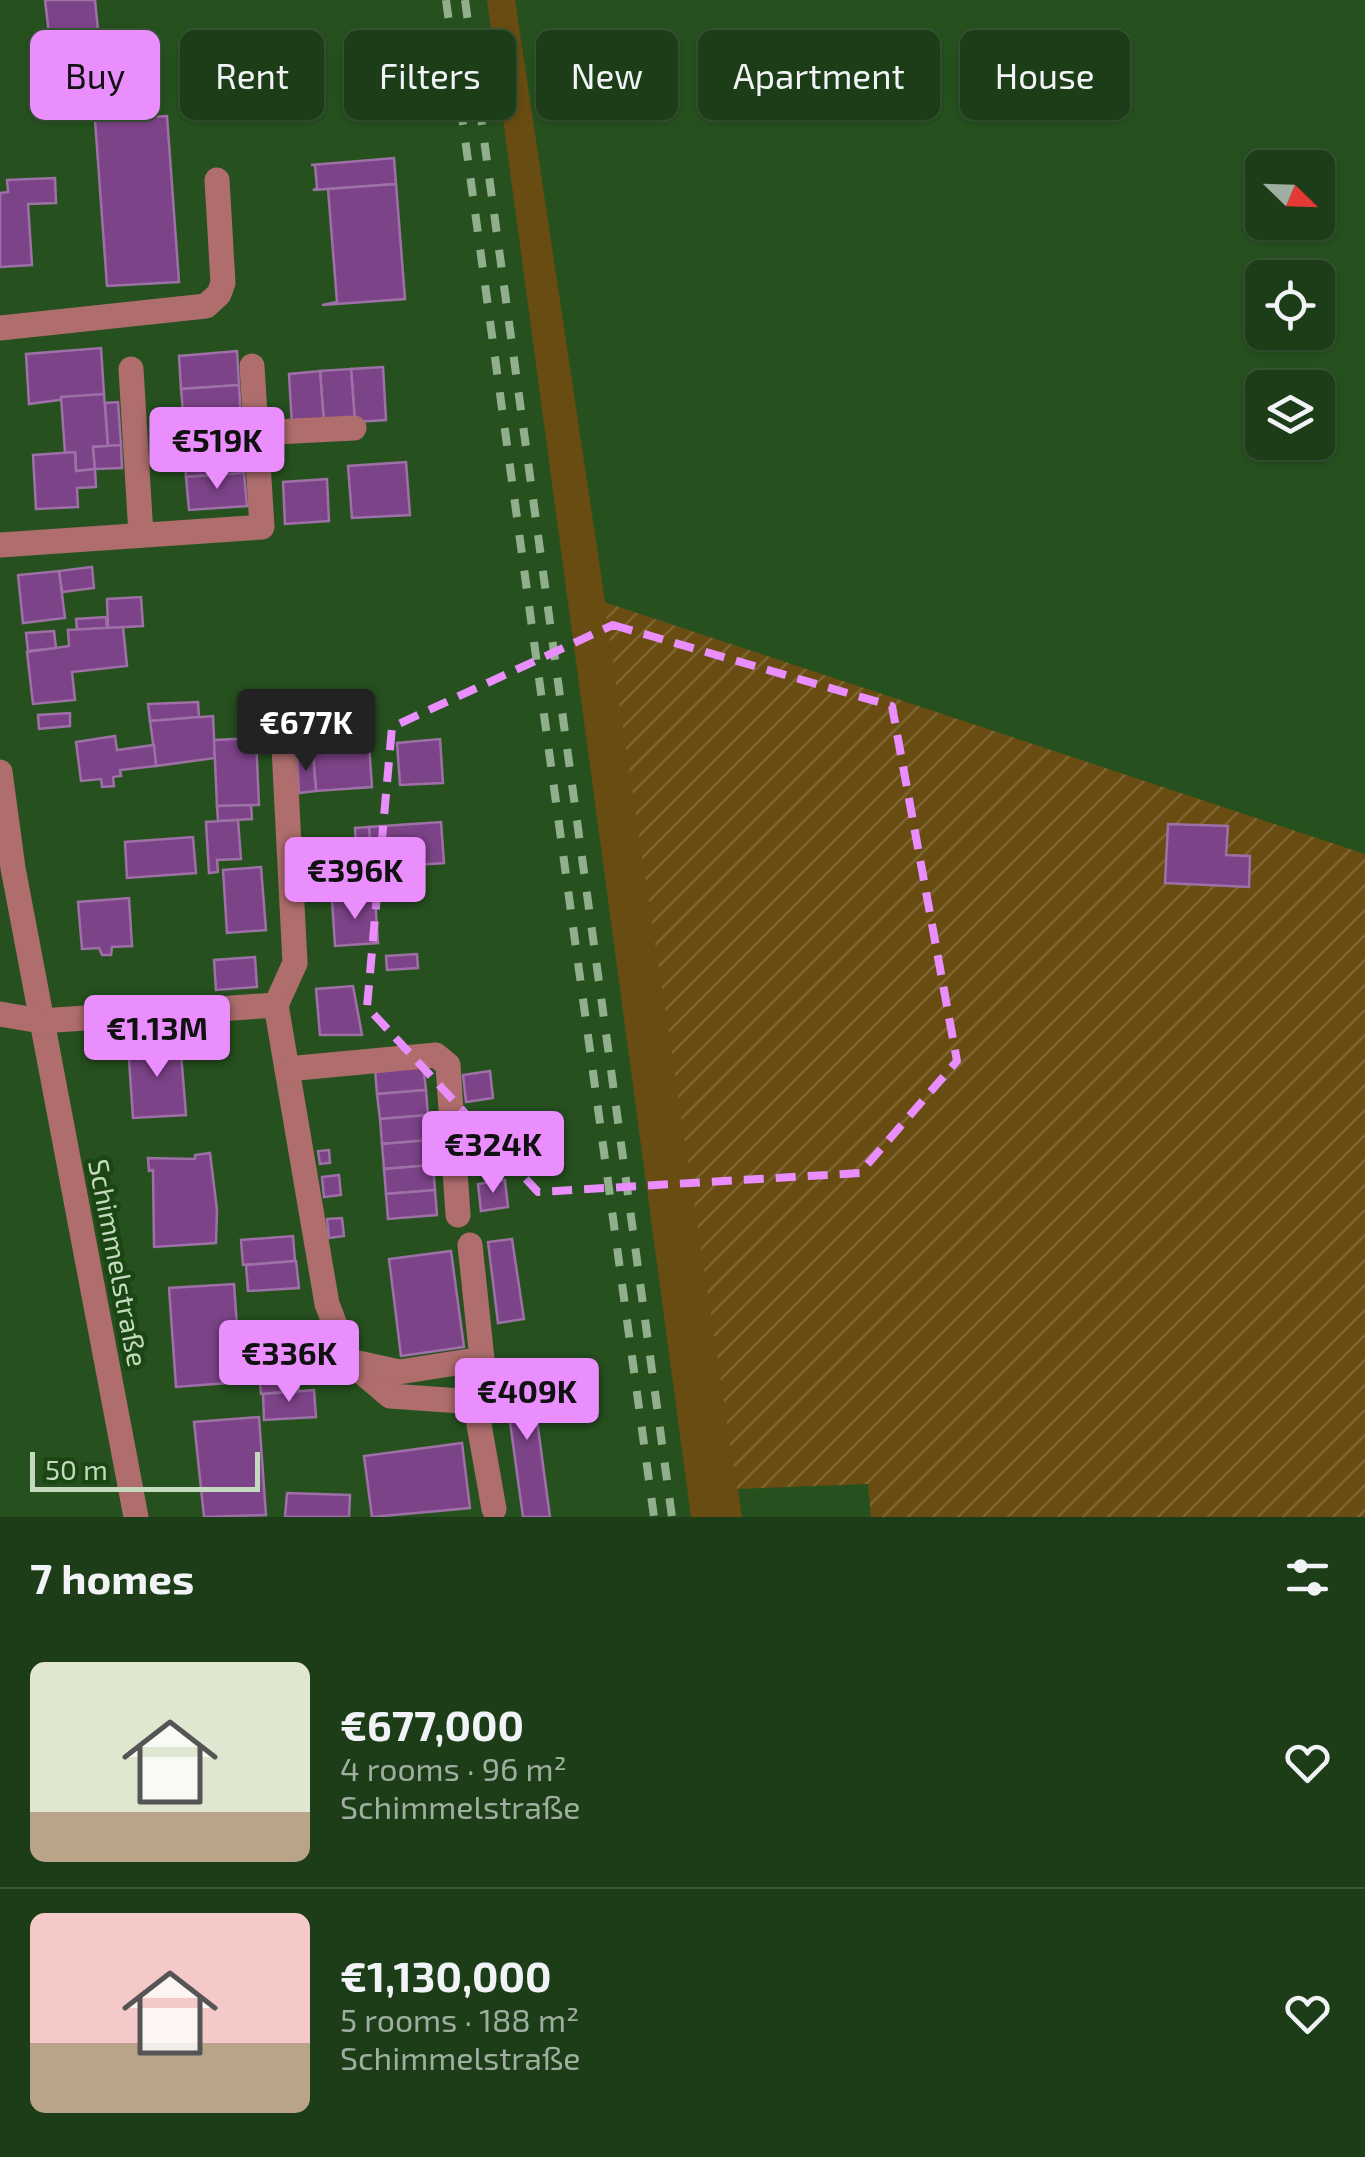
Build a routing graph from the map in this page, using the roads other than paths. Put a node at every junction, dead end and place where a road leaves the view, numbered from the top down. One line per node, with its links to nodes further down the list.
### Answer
1 (217, 180): 2 (street)
2 (0, 328)
3 (252, 366): 6 (street)
4 (131, 369): 7 (street)
5 (354, 428): 6 (street)
6 (256, 434): 7 (street)
7 (141, 535): 8 (street)
8 (0, 545)
9 (283, 728): 11 (street)
10 (0, 772): 13 (street, Schimmelstraße)
11 (276, 1005): 13 (street); 14 (street)
12 (0, 1014): 13 (street)
13 (41, 1020): 19 (street, Schimmelstraße)
14 (287, 1069): 15 (street); 17 (street)
15 (458, 1215)
16 (470, 1245): 17 (street)
17 (349, 1361): 18 (street)
18 (494, 1509)
19 (136, 1517)

